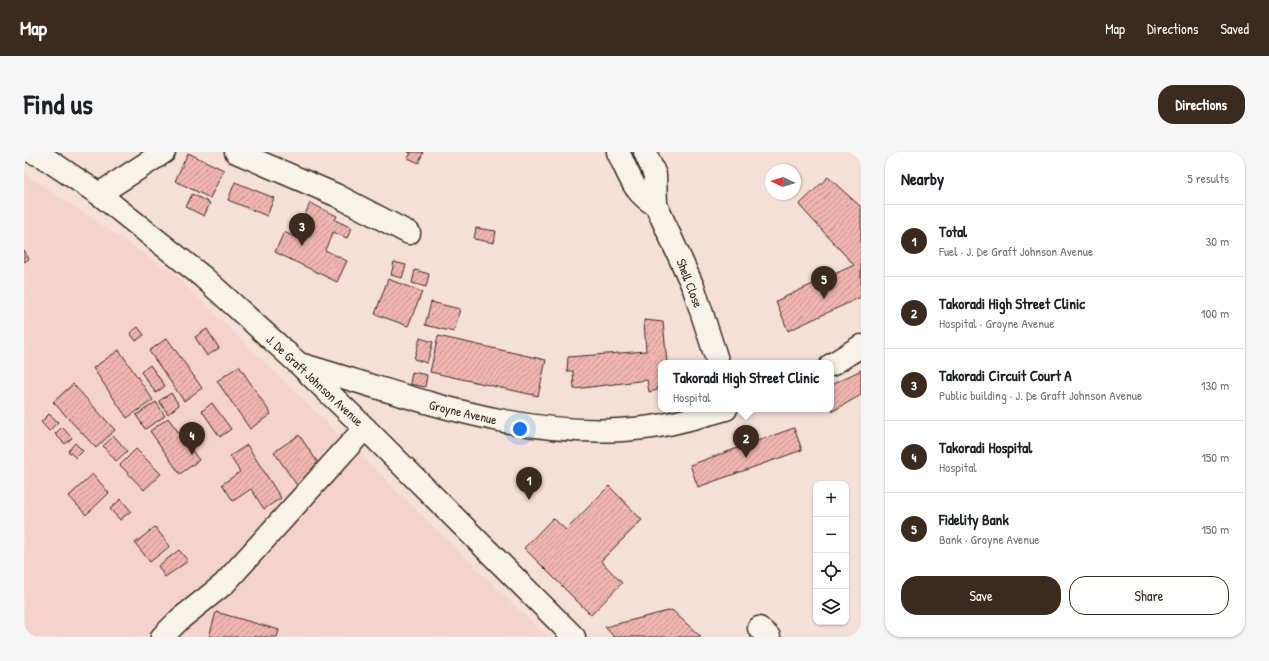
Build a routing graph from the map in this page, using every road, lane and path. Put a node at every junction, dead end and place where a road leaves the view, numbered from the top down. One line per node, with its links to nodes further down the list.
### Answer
1 (32, 152): 6 (street, J. De Graft Johnson Avenue)
2 (164, 152): 6 (street)
3 (236, 152): 8 (street)
4 (618, 152): 7 (street, Shell Close)
5 (645, 152): 7 (street, Shell Close)
6 (99, 194): 12 (street, J. De Graft Johnson Avenue)
7 (656, 205): 10 (street, Shell Close)
8 (409, 233)
9 (861, 346): 11 (street)
10 (717, 360)
11 (834, 363)
12 (300, 365): 13 (street, Groyne Avenue); 14 (street, J. De Graft Johnson Avenue)
13 (716, 412)
14 (365, 428): 15 (street); 16 (street, J. De Graft Johnson Avenue)
15 (162, 637)
16 (574, 637)

